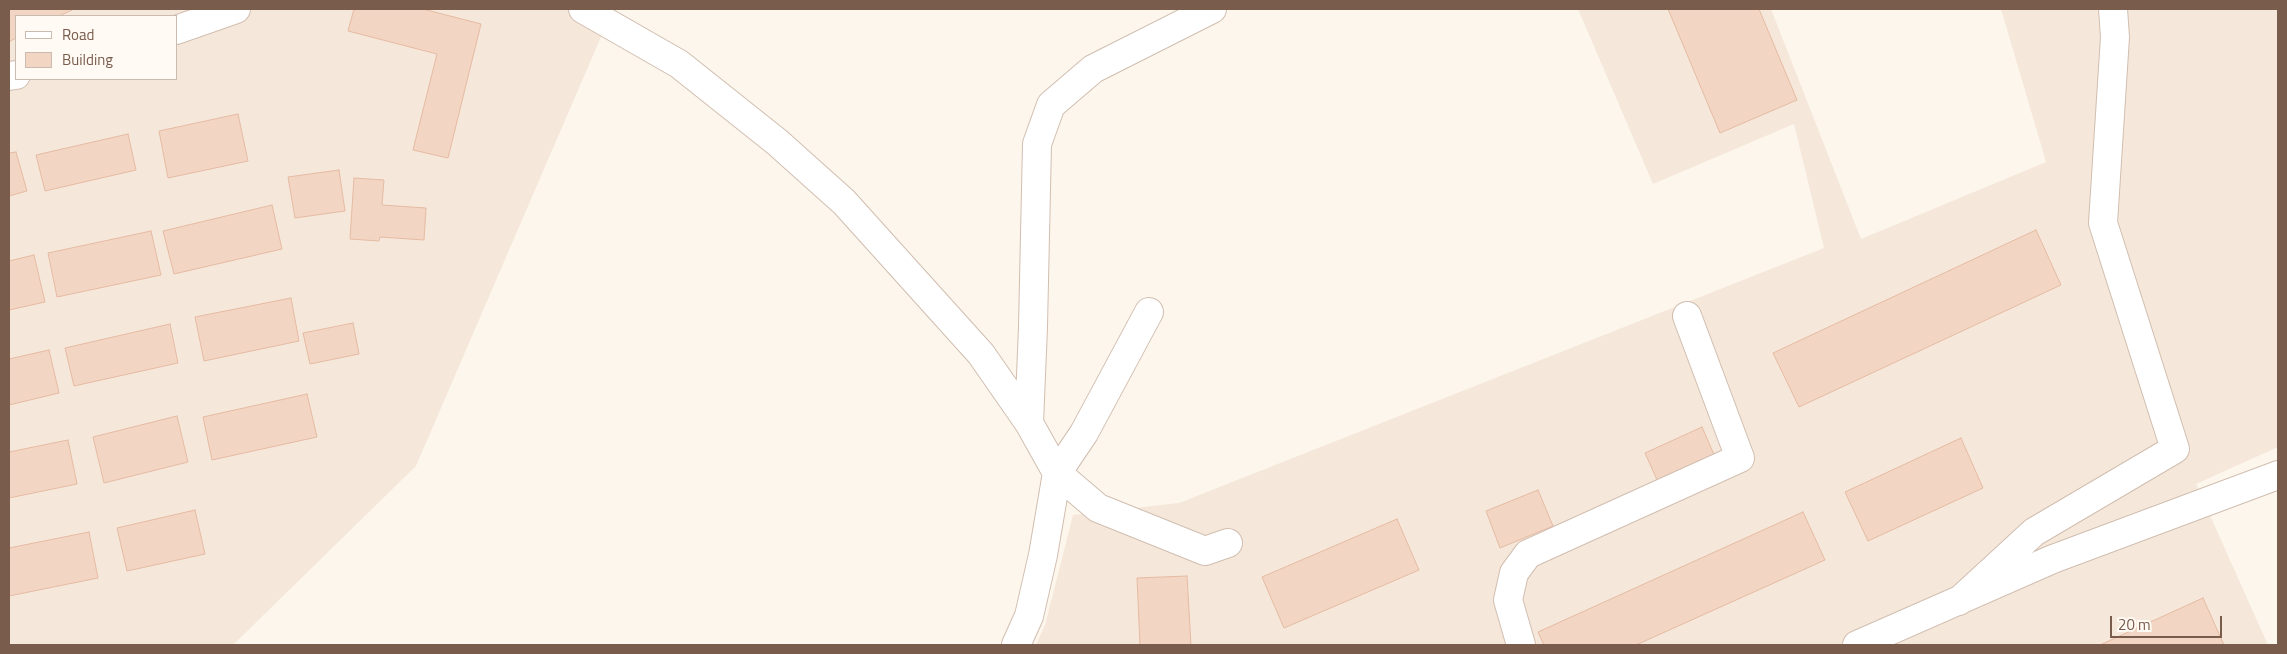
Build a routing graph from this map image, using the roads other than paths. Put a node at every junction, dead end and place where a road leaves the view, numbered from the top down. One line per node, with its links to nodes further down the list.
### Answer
1 (236, 9): 5 (street)
2 (582, 9): 8 (street)
3 (1212, 9): 8 (street)
4 (2113, 9): 12 (street)
5 (178, 29)
6 (1149, 312): 9 (street)
7 (1687, 316): 14 (street)
8 (1029, 423): 9 (street)
9 (1057, 473): 11 (street); 13 (street)
10 (2278, 475): 12 (street)
11 (1228, 543)
12 (1959, 601): 15 (street)
13 (1016, 645)
14 (1521, 645)
15 (1857, 645)

